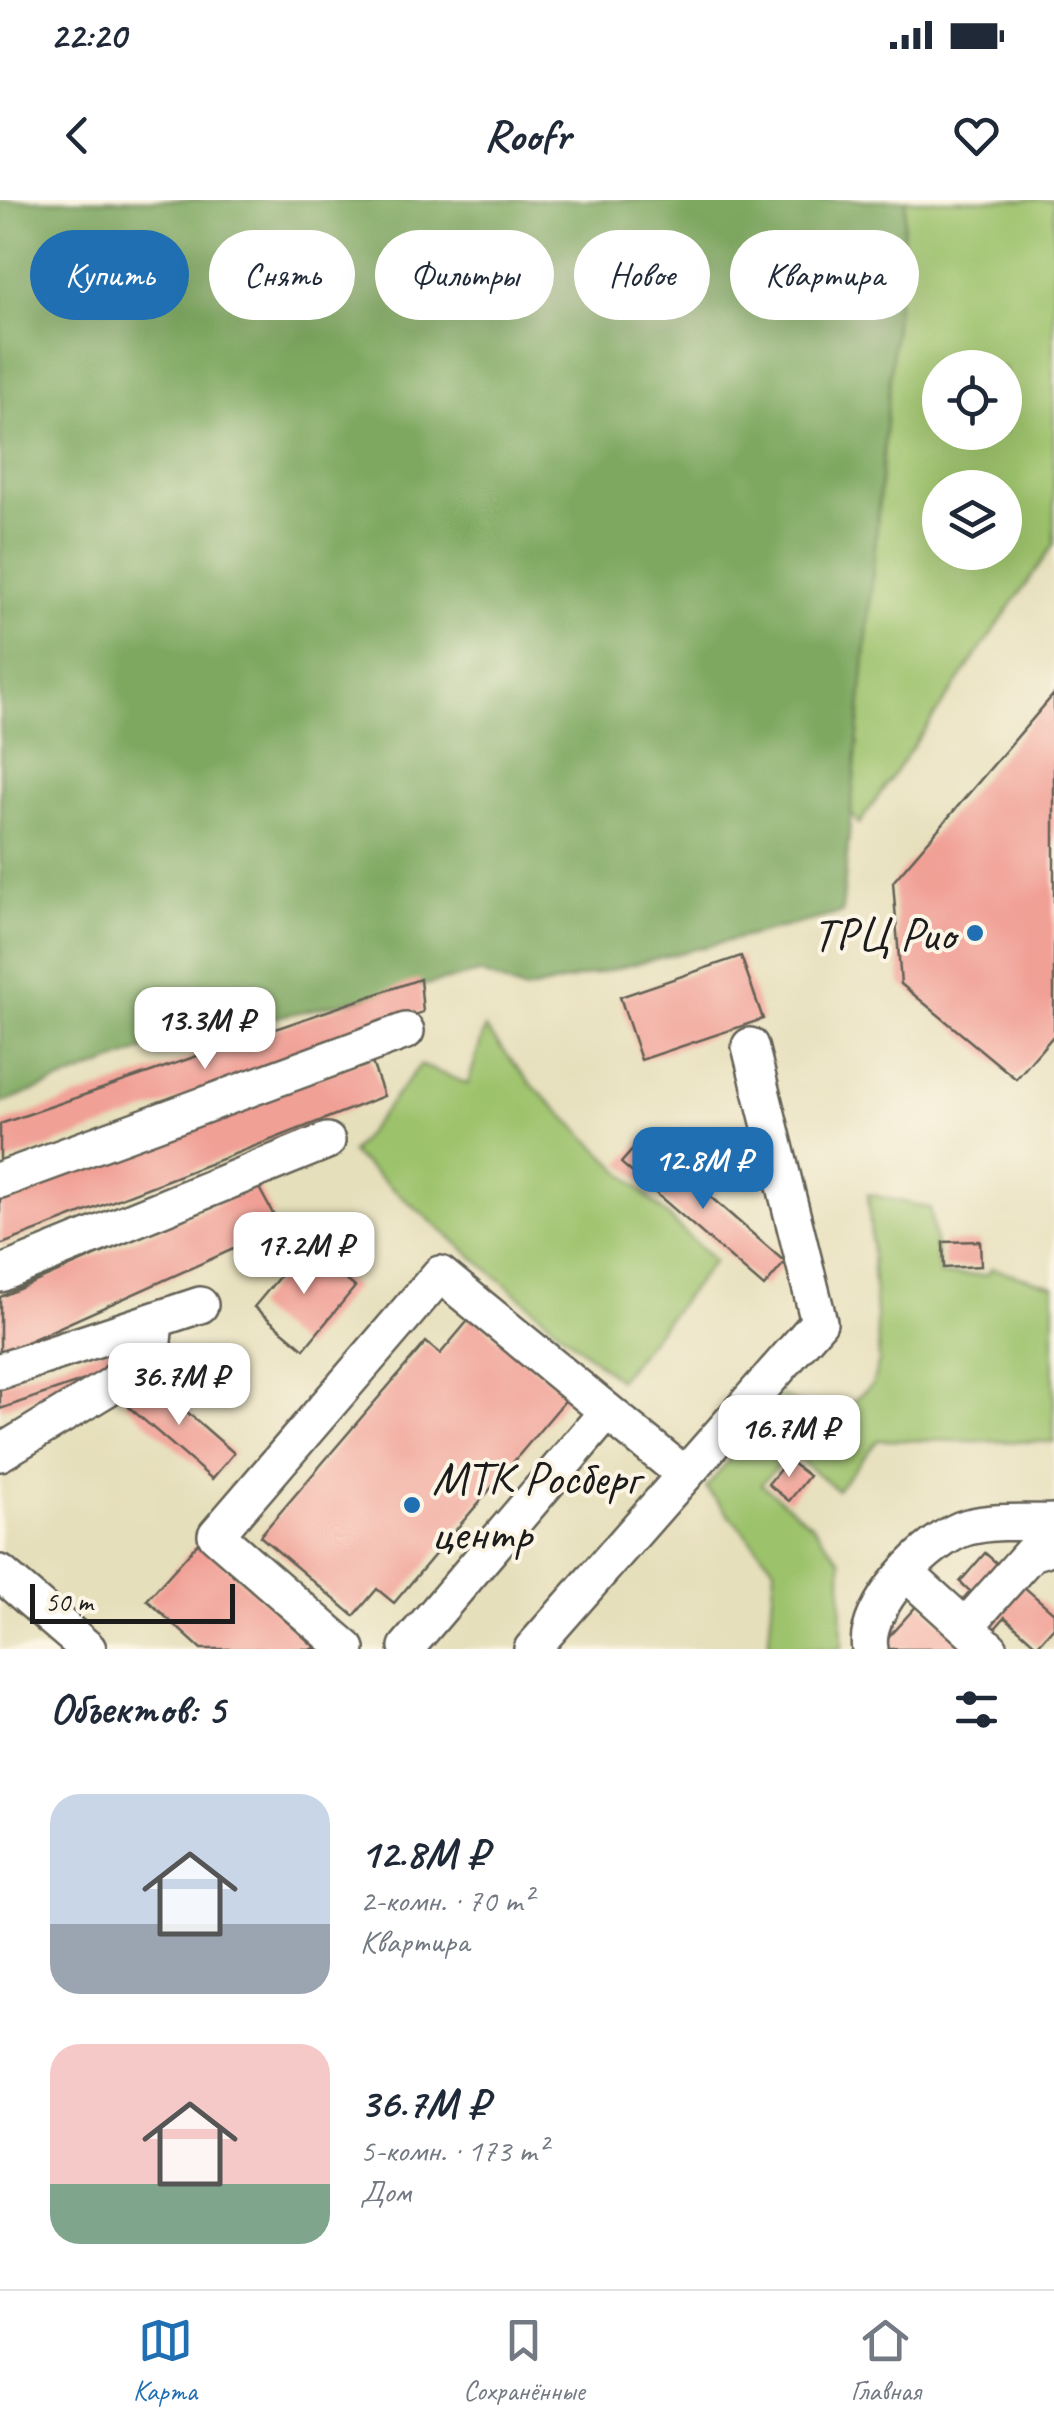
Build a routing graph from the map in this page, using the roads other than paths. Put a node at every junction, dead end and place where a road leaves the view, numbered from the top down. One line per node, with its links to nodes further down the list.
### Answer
1 (406, 1031): 4 (lane)
2 (750, 1046): 11 (lane)
3 (327, 1141): 5 (lane)
4 (0, 1180)
5 (0, 1274)
6 (200, 1305): 7 (lane)
7 (155, 1320): 8 (lane); 10 (lane)
8 (0, 1371)
9 (608, 1412): 11 (lane); 18 (lane); 19 (lane)
10 (0, 1453)
11 (685, 1475): 20 (lane)
12 (1054, 1522): 15 (lane)
13 (1054, 1546): 16 (lane)
14 (0, 1573): 17 (lane)
15 (907, 1574): 16 (lane); 21 (lane)
16 (978, 1638)
17 (88, 1649)
18 (347, 1649)
19 (410, 1649)
20 (532, 1649)
21 (870, 1649)

